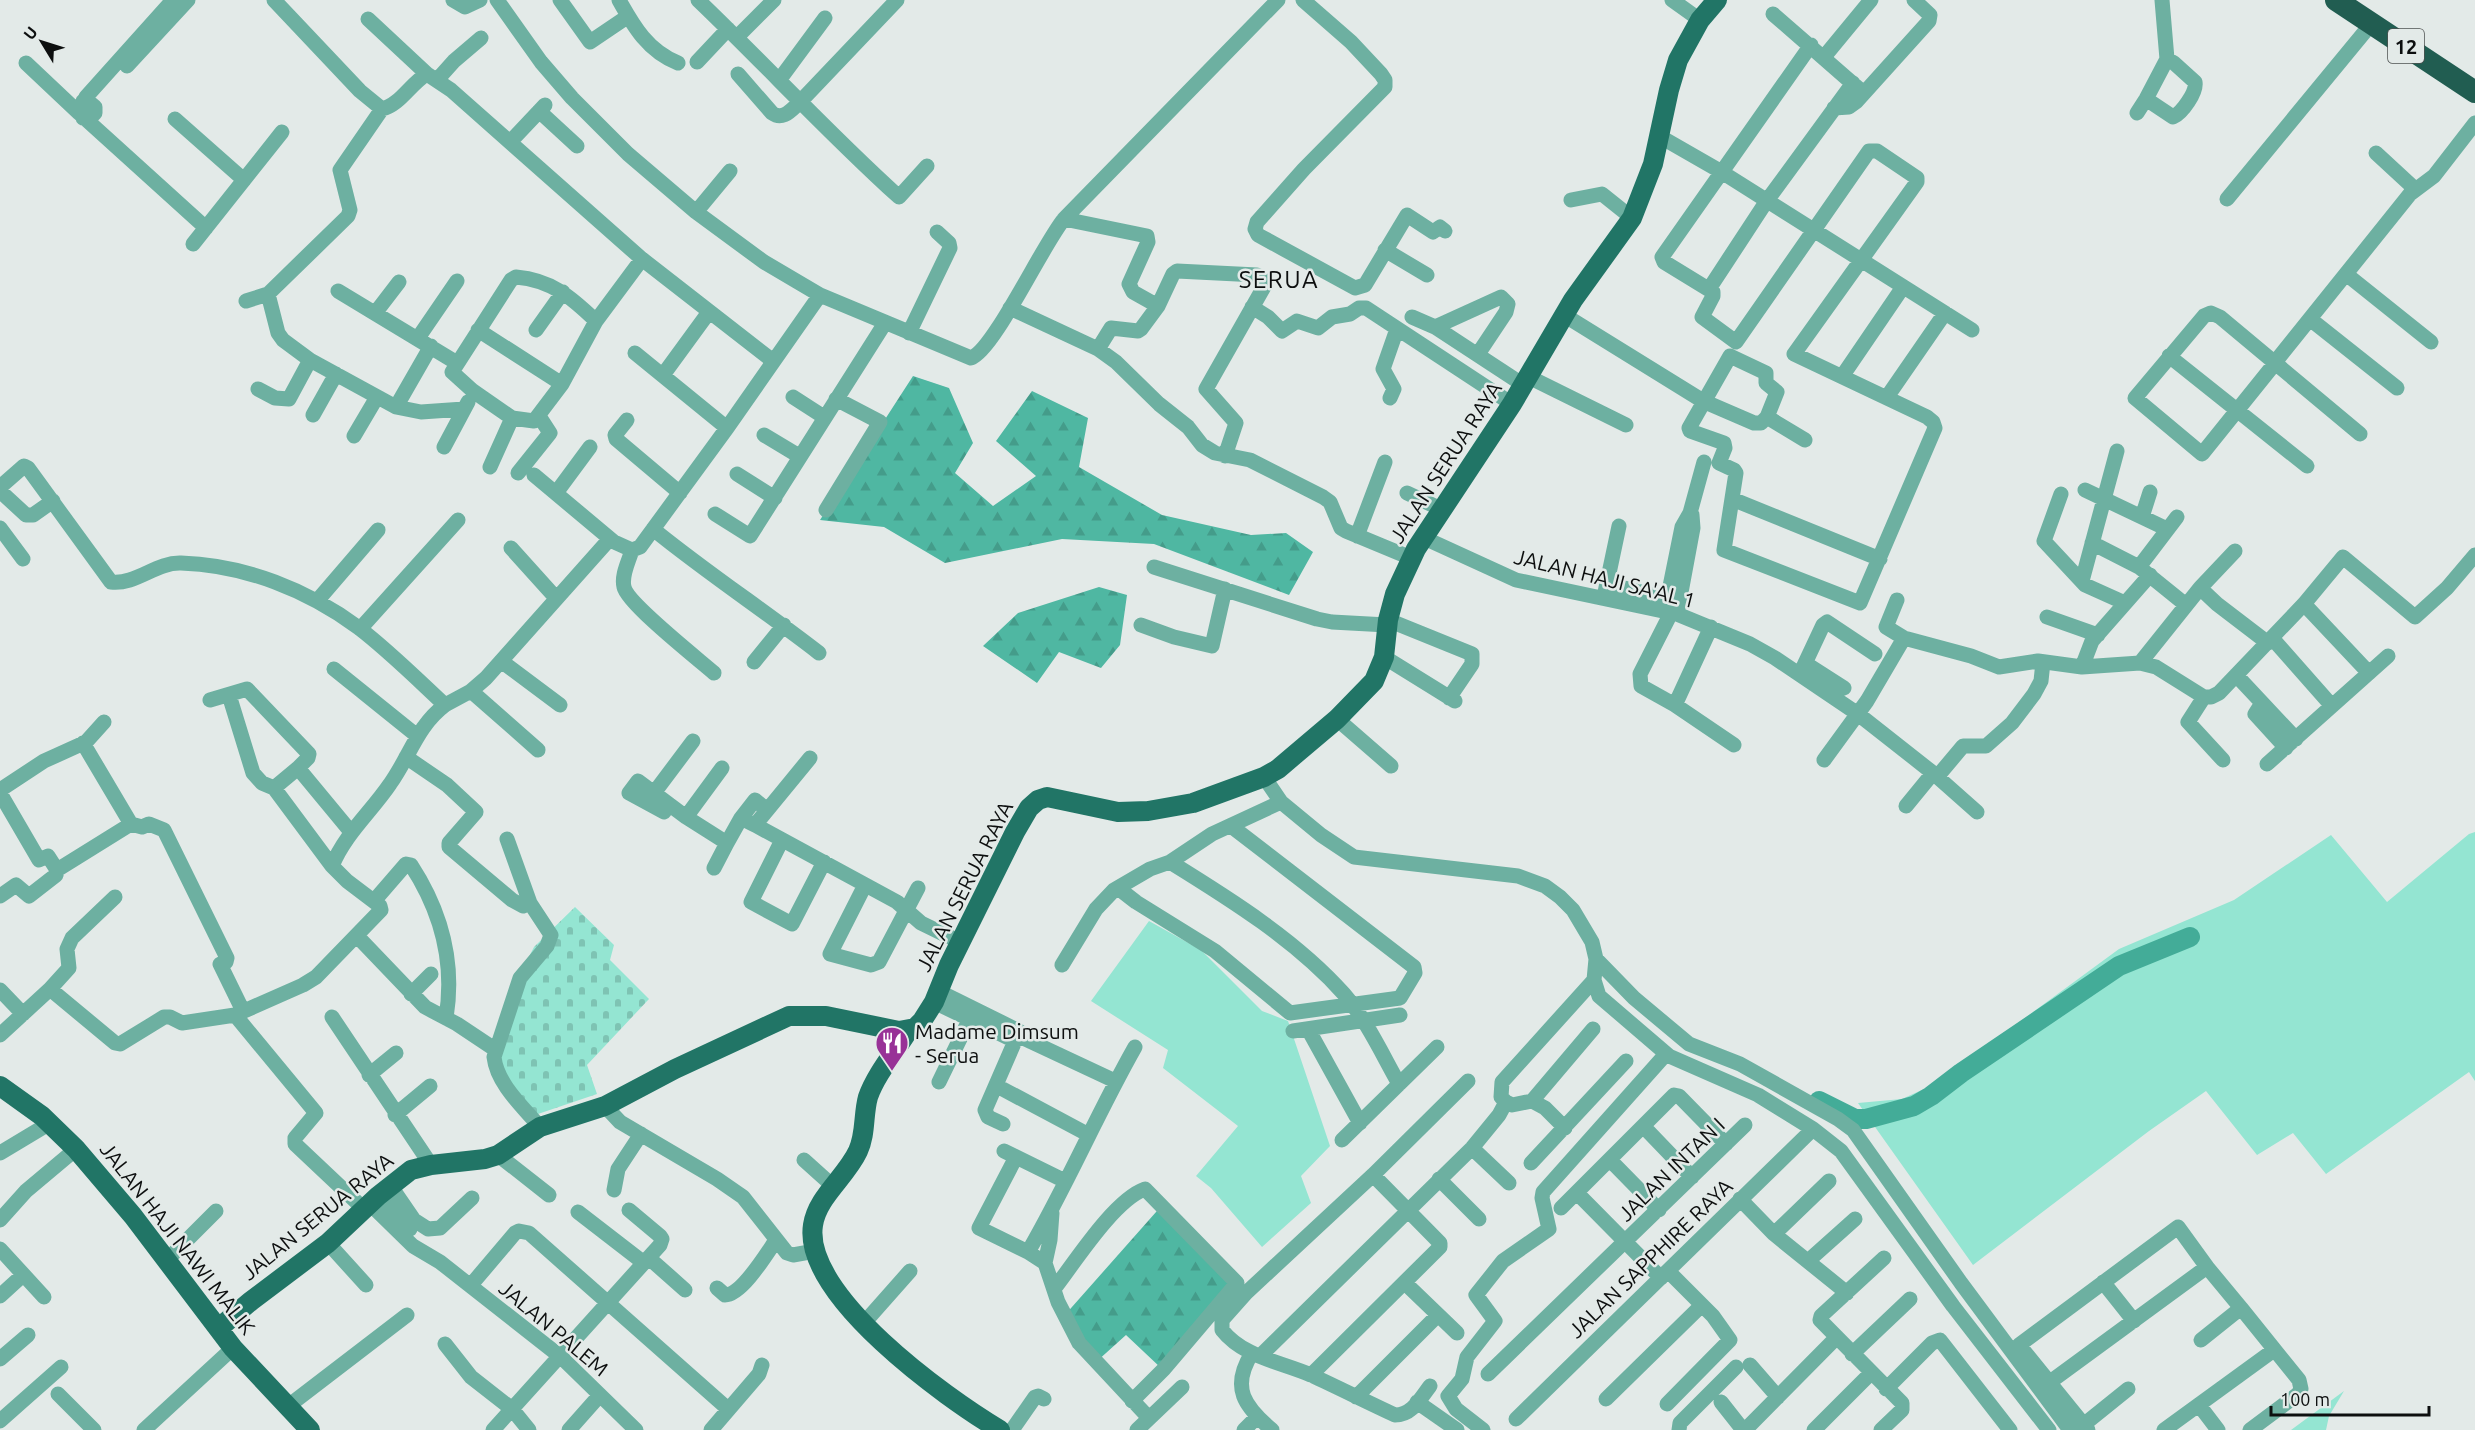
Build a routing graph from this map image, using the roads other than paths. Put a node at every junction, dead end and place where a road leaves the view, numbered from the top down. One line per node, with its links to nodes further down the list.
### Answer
1 (173, 0): 45 (street)
2 (188, 0): 45 (street)
3 (274, 0): 46 (street)
4 (453, 0): 5 (street)
5 (480, 0)
6 (497, 0): 63 (street)
7 (560, 0): 22 (street)
8 (619, 0): 22 (street)
9 (698, 0): 27 (street)
10 (774, 0): 27 (street)
11 (897, 0): 43 (street)
12 (1278, 0): 65 (street)
13 (1303, 0): 79 (street)
14 (1672, 0): 25 (street)
15 (1717, 0): 25 (main road, JALAN SERUA RAYA)
16 (1871, 0): 30 (street)
17 (1914, 0): 41 (street)
18 (2162, 0): 31 (street)
19 (2336, 0): 26 (highway, 12)
20 (2360, 0): 37 (highway, 12)
21 (1773, 14): 29 (street)
22 (627, 17): 34 (street)
23 (825, 18): 38 (street)
24 (368, 19): 36 (street)
25 (1700, 20): 51 (main road, JALAN SERUA RAYA)
26 (2372, 23): 40 (highway, 12); 60 (street)
27 (733, 33): 32 (street); 38 (street)
28 (481, 38): 36 (street)
29 (1811, 45): 30 (street); 57 (street)
30 (1824, 57): 39 (street)
31 (2167, 59): 42 (street); 42 (street)
32 (697, 62)
33 (26, 63): 45 (street)
34 (678, 63)
35 (738, 74): 43 (street)
36 (432, 77): 46 (street); 52 (street)
37 (2475, 78)
38 (780, 79): 43 (street)
39 (1853, 83): 41 (street); 44 (street)
40 (2475, 92)
41 (1865, 93): 44 (street)
42 (2146, 99): 47 (street)
43 (799, 103): 55 (street)
44 (1834, 108): 62 (street)
45 (84, 109): 66 (street)
46 (382, 109): 83 (street)
47 (2137, 113)
48 (175, 119): 58 (street)
49 (2475, 123): 59 (street)
50 (282, 132): 58 (street)
51 (1659, 136): 57 (street); 64 (main road, JALAN SERUA RAYA)
52 (510, 142): 53 (street); 72 (street)
53 (577, 146)
54 (2376, 153): 59 (street)
55 (927, 166)
56 (730, 171): 63 (street)
57 (1720, 171): 62 (street); 80 (street)
58 (244, 180): 66 (street)
59 (2415, 189): 74 (street)
60 (2227, 199)
61 (1571, 200): 64 (street)
62 (1766, 202): 67 (street); 80 (street)
63 (696, 212): 84 (street)
64 (1632, 218): 93 (main road, JALAN SERUA RAYA)
65 (1064, 219): 86 (street); 89 (street)
66 (206, 228): 70 (street)
67 (1813, 230): 73 (street); 73 (street); 80 (street)
68 (1445, 231): 71 (street)
69 (937, 232): 103 (street)
70 (193, 244)
71 (1385, 250): 75 (street); 79 (street)
72 (642, 259): 91 (street); 96 (street)
73 (1860, 261): 78 (street); 116 (street)
74 (2346, 274): 95 (street); 105 (street)
75 (1426, 275)
76 (457, 280): 104 (street)
77 (399, 282): 90 (street)
78 (1903, 287): 92 (street); 116 (street)
79 (1360, 288): 88 (street)
80 (1709, 289)
81 (338, 291): 90 (street)
82 (563, 292): 96 (street); 100 (street); 101 (street)
83 (268, 294): 85 (street); 110 (street)
84 (820, 296): 97 (street); 111 (street)
85 (246, 301)
86 (1158, 306): 87 (street); 106 (street)
87 (1252, 307): 88 (street); 148 (street)
88 (1362, 307): 99 (street)
89 (1010, 308): 103 (street); 106 (street)
90 (376, 312): 104 (street)
91 (709, 312): 111 (street); 115 (street)
92 (1945, 314): 102 (street); 122 (street)
93 (1564, 315): 117 (main road, JALAN SERUA RAYA); 127 (street)
94 (1412, 318): 98 (street)
95 (2310, 319): 112 (street); 119 (street)
96 (596, 321): 118 (street)
97 (885, 323): 103 (street); 126 (street)
98 (1435, 327): 108 (street); 108 (street)
99 (1397, 329): 125 (street); 128 (street)
100 (478, 330): 113 (street); 118 (street)
101 (536, 330)
102 (1972, 330)
103 (909, 333)
104 (424, 342): 113 (street); 129 (street)
105 (2431, 342)
106 (1098, 349): 148 (street)
107 (635, 353): 115 (street)
108 (1478, 354): 117 (street)
109 (2169, 356): 112 (street); 131 (street); 131 (street)
110 (310, 360): 114 (street); 120 (street)
111 (773, 361): 139 (street)
112 (2276, 362): 131 (street); 140 (street)
113 (457, 363): 121 (street)
114 (336, 374): 123 (street); 132 (street)
115 (663, 375): 139 (street)
116 (1843, 375): 122 (street)
117 (1525, 380): 128 (main road, JALAN SERUA RAYA); 138 (street)
118 (562, 384): 133 (street)
119 (2397, 388)
120 (258, 389)
121 (473, 391): 130 (street); 136 (street)
122 (1887, 396): 186 (street)
123 (376, 397): 129 (street); 142 (street)
124 (793, 397): 134 (street)
125 (1390, 398)
126 (836, 399): 134 (street); 168 (street)
127 (1703, 401): 135 (street); 135 (street); 165 (street)
128 (1512, 404): 167 (main road, JALAN SERUA RAYA)
129 (396, 407): 130 (street)
130 (464, 409): 144 (street)
131 (2238, 409): 151 (street)
132 (313, 415)
133 (539, 416): 136 (street); 153 (street)
134 (824, 417): 147 (street)
135 (1767, 417): 143 (street)
136 (512, 418): 152 (street)
137 (627, 420): 160 (street)
138 (1626, 425)
139 (727, 428): 160 (street)
140 (2360, 434)
141 (764, 435): 147 (street)
142 (354, 436)
143 (1805, 440)
144 (444, 447)
145 (590, 447): 159 (street)
146 (2117, 451): 163 (street)
147 (799, 456): 164 (street)
148 (1225, 456): 176 (street)
149 (1385, 462): 176 (street)
150 (1704, 462): 199 (street)
151 (2307, 466)
152 (490, 467)
153 (518, 473)
154 (737, 474): 164 (street)
155 (534, 475): 159 (street)
156 (0, 489): 166 (street); 166 (street)
157 (2085, 490): 163 (street)
158 (2150, 492): 170 (street)
159 (556, 493): 178 (street)
160 (680, 493): 174 (street)
161 (1407, 493): 167 (street)
162 (2061, 494): 189 (street)
163 (2105, 497): 170 (street); 179 (street)
164 (775, 498): 169 (street)
165 (1732, 499): 186 (street); 186 (street)
166 (52, 501): 195 (street)
167 (1442, 509): 177 (main road, JALAN SERUA RAYA)
168 (826, 510)
169 (715, 514)
170 (2142, 517): 188 (street)
171 (458, 520): 205 (street)
172 (1619, 526): 192 (street)
173 (0, 528): 185 (street)
174 (653, 529): 181 (street); 202 (street)
175 (378, 530): 195 (street)
176 (1357, 536): 184 (street)
177 (1422, 537): 184 (main road, JALAN SERUA RAYA); 192 (street, JALAN HAJI SA'AL 1)
178 (614, 542): 181 (street); 193 (street)
179 (2092, 543): 188 (street); 189 (street)
180 (511, 548): 193 (street)
181 (632, 550): 221 (street)
182 (2235, 551): 190 (street)
183 (2475, 555): 197 (street)
184 (1411, 558): 201 (main road, JALAN SERUA RAYA)
185 (23, 559)
186 (1880, 559)
187 (1155, 567): 191 (street)
188 (2145, 571): 196 (street); 198 (street)
189 (2082, 581): 196 (street)
190 (2199, 588): 198 (street); 208 (street)
191 (1225, 589): 201 (street); 203 (street)
192 (1605, 591): 199 (street, JALAN HAJI SA'AL 1)
193 (556, 598): 213 (street)
194 (1897, 600): 207 (street)
195 (317, 602): 205 (street)
196 (2125, 603): 206 (street)
197 (2304, 604): 208 (street); 220 (street)
198 (2186, 605): 216 (street)
199 (1670, 609): 204 (street, JALAN HAJI SA'AL 1); 230 (street)
200 (2047, 617): 206 (street)
201 (1388, 622): 212 (main road, JALAN SERUA RAYA); 212 (street)
202 (784, 625): 209 (street); 214 (street)
203 (1141, 625)
204 (1711, 627): 217 (street, JALAN HAJI SA'AL 1); 230 (street)
205 (360, 629): 228 (street)
206 (2098, 635): 218 (street)
207 (1904, 638): 215 (street); 232 (street)
208 (2270, 640): 222 (street); 231 (street)
209 (819, 653)
210 (1875, 654): 217 (street)
211 (2388, 656): 220 (street)
212 (1384, 657): 233 (main road, JALAN SERUA RAYA)
213 (501, 661): 224 (street); 229 (street)
214 (754, 662)
215 (2043, 662): 218 (street); 249 (street)
216 (2140, 663): 218 (street); 226 (street)
217 (1803, 668): 223 (street); 232 (street, JALAN HAJI SA'AL 1)
218 (2082, 668)
219 (334, 669): 235 (street)
220 (2369, 673): 231 (street)
221 (714, 674)
222 (2236, 675): 226 (street); 238 (street)
223 (1844, 688)
224 (471, 692): 228 (street); 240 (street)
225 (229, 695): 227 (street); 247 (street); 251 (street)
226 (2204, 697): 244 (street)
227 (210, 700)
228 (445, 705): 235 (street)
229 (560, 705)
230 (1675, 705): 239 (street)
231 (2332, 706): 238 (street)
232 (1858, 714): 243 (street); 249 (street, JALAN HAJI SA'AL 1)
233 (1337, 719): 246 (street); 250 (main road, JALAN SERUA RAYA)
234 (104, 723): 237 (street)
235 (416, 735): 241 (street)
236 (693, 741): 253 (street)
237 (84, 743): 252 (street); 260 (street)
238 (2291, 743): 245 (street)
239 (1734, 745)
240 (538, 750)
241 (406, 756): 262 (street); 277 (street)
242 (810, 758): 259 (street)
243 (1824, 760)
244 (2223, 760)
245 (2267, 764)
246 (1391, 766)
247 (298, 768): 251 (street); 262 (street)
248 (722, 768): 258 (street)
249 (1935, 775): 256 (street); 257 (street, JALAN HAJI SA'AL 1)
250 (1264, 777): 254 (street); 280 (main road, JALAN SERUA RAYA)
251 (274, 788): 268 (street)
252 (0, 791): 270 (street)
253 (654, 793): 255 (street); 255 (street)
254 (1281, 802): 261 (street); 281 (street)
255 (669, 804): 258 (street)
256 (1906, 806)
257 (1977, 812)
258 (686, 817): 265 (street)
259 (748, 821): 264 (street); 265 (street)
260 (130, 824): 270 (street); 289 (street)
261 (1231, 826): 267 (street); 291 (street)
262 (351, 832): 268 (street)
263 (507, 839): 277 (street)
264 (782, 840): 266 (street); 266 (street)
265 (727, 843): 269 (street)
266 (824, 862): 271 (street)
267 (1170, 862): 273 (street); 291 (street)
268 (332, 866): 276 (street)
269 (714, 868)
270 (57, 870): 274 (street)
271 (865, 885): 278 (street); 278 (street)
272 (918, 888): 278 (street)
273 (1112, 893): 282 (street); 291 (street)
274 (0, 896)
275 (115, 897): 285 (street)
276 (374, 901): 279 (street); 295 (street)
277 (530, 903): 302 (street)
278 (906, 911): 280 (street)
279 (357, 936): 287 (street); 289 (street)
280 (960, 942): 288 (main road, JALAN SERUA RAYA)
281 (1596, 959): 284 (street); 437 (street)
282 (1062, 965)
283 (431, 974): 287 (street)
284 (1594, 980): 304 (street); 315 (street)
285 (50, 989): 289 (street); 292 (street)
286 (0, 990): 292 (street)
287 (411, 994): 295 (street)
288 (936, 997): 290 (street); 297 (main road, JALAN SERUA RAYA)
289 (239, 1013): 349 (street)
290 (972, 1013): 299 (street); 309 (street)
291 (1358, 1013): 293 (street); 310 (street); 319 (street)
292 (23, 1014): 298 (street)
293 (1400, 1015)
294 (332, 1017): 306 (street)
295 (446, 1018): 302 (street)
296 (1593, 1029): 314 (street)
297 (908, 1031): 316 (main road, JALAN SERUA RAYA); 344 (main road)
298 (0, 1035)
299 (1018, 1039): 307 (street); 313 (street)
300 (1135, 1047): 307 (street)
301 (1437, 1047): 310 (street)
302 (496, 1050): 323 (street)
303 (396, 1053): 306 (street)
304 (1666, 1054): 325 (street); 451 (street)
305 (1626, 1061): 324 (street)
306 (369, 1075): 317 (street)
307 (1115, 1081): 327 (street)
308 (1468, 1081): 338 (street)
309 (939, 1082)
310 (1399, 1084): 319 (street)
311 (0, 1086): 318 (main road, JALAN HAJI NAWI MALIK)
312 (430, 1086): 317 (street)
313 (997, 1086): 320 (street); 327 (street)
314 (1532, 1101): 315 (street); 324 (street)
315 (1506, 1102): 330 (street)
316 (605, 1106): 323 (main road, JALAN SERUA RAYA); 326 (street)
317 (395, 1115): 337 (street)
318 (50, 1123): 331 (main road, JALAN HAJI NAWI MALIK); 332 (street)
319 (1360, 1123): 328 (street)
320 (1003, 1124)
321 (1745, 1125): 329 (street, JALAN INTAN I)
322 (1644, 1127): 329 (street); 335 (street); 339 (street)
323 (540, 1128): 333 (main road, JALAN SERUA RAYA)
324 (1565, 1128): 336 (street)
325 (1813, 1129): 350 (street, JALAN SAPPHIRE RAYA); 456 (street)
326 (641, 1134): 345 (street); 362 (street)
327 (1089, 1135): 341 (street)
328 (1342, 1140)
329 (1726, 1144): 339 (street, JALAN INTAN I)
330 (1472, 1148): 340 (street); 343 (street)
331 (76, 1149): 360 (street); 369 (main road, JALAN HAJI NAWI MALIK)
332 (0, 1153)
333 (498, 1155): 337 (main road, JALAN SERUA RAYA); 347 (street)
334 (804, 1160): 344 (street)
335 (1610, 1160): 346 (street); 354 (street)
336 (1532, 1163)
337 (431, 1165): 349 (main road, JALAN SERUA RAYA)
338 (1373, 1175): 353 (street); 403 (street)
339 (1692, 1177): 354 (street, JALAN INTAN I)
340 (1439, 1179): 353 (street); 359 (street)
341 (1065, 1181): 356 (street); 367 (street)
342 (1829, 1181): 361 (street)
343 (1509, 1183)
344 (834, 1187): 366 (main road)
345 (614, 1190)
346 (1577, 1193): 351 (street); 363 (street)
347 (549, 1195)
348 (472, 1198): 349 (street)
349 (376, 1199): 364 (main road, JALAN SERUA RAYA); 380 (street, JALAN PALEM)
350 (1740, 1199): 361 (street); 375 (street, JALAN SAPPHIRE RAYA)
351 (1561, 1208)
352 (629, 1210): 370 (street)
353 (1407, 1210): 378 (street); 403 (street)
354 (1659, 1210): 363 (street, JALAN INTAN I)
355 (216, 1211): 369 (street)
356 (1052, 1211): 367 (street); 372 (street)
357 (578, 1212): 370 (street)
358 (1855, 1218): 371 (street)
359 (1479, 1219)
360 (0, 1220)
361 (1774, 1234): 371 (street)
362 (776, 1240): 366 (street); 381 (street)
363 (1626, 1242): 375 (street); 410 (street, JALAN INTAN I)
364 (328, 1244): 379 (street); 395 (main road, JALAN SERUA RAYA)
365 (0, 1249): 376 (street)
366 (815, 1251): 394 (main road)
367 (1028, 1252): 372 (street)
368 (1884, 1258): 384 (street)
369 (166, 1261): 395 (main road, JALAN HAJI NAWI MALIK)
370 (646, 1261): 383 (street); 388 (street)
371 (1808, 1262): 384 (street)
372 (1045, 1263): 382 (street)
373 (2207, 1267): 377 (street); 390 (street); 393 (street)
374 (910, 1271): 394 (street)
375 (1665, 1274): 389 (street); 433 (street, JALAN SAPPHIRE RAYA)
376 (23, 1275): 385 (street); 386 (street)
377 (2103, 1282): 393 (street); 412 (street)
378 (1405, 1283): 392 (street); 411 (street)
379 (366, 1285)
380 (471, 1285): 388 (street); 405 (street, JALAN PALEM)
381 (717, 1288)
382 (1054, 1289): 423 (street); 423 (street)
383 (686, 1290)
384 (1847, 1293): 398 (street)
385 (0, 1296)
386 (44, 1298)
387 (1910, 1299): 404 (street)
388 (608, 1304): 405 (street); 430 (street)
389 (1702, 1305): 422 (street); 426 (street)
390 (2241, 1308): 399 (street); 402 (street)
391 (407, 1315): 428 (street)
392 (1438, 1315): 396 (street); 419 (street)
393 (2134, 1321): 412 (street)
394 (864, 1323): 445 (main road)
395 (219, 1328): 401 (main road, JALAN HAJI NAWI MALIK)
396 (1457, 1333)
397 (28, 1335): 406 (street)
398 (1837, 1337): 404 (street); 420 (street)
399 (2201, 1340)
400 (445, 1344): 429 (street)
401 (233, 1348): 428 (main road, JALAN HAJI NAWI MALIK); 439 (street)
402 (2274, 1350): 427 (street); 459 (street)
403 (1256, 1354): 411 (street); 431 (street)
404 (1852, 1354): 409 (street)
405 (561, 1357): 418 (street, JALAN PALEM); 429 (street)
406 (0, 1359)
407 (762, 1365): 430 (street)
408 (62, 1367): 434 (street)
409 (1871, 1373): 415 (street); 453 (street)
410 (1488, 1374)
411 (1311, 1375): 419 (street)
412 (2050, 1382): 437 (street)
413 (1430, 1386): 424 (street)
414 (1182, 1387): 432 (street)
415 (1886, 1389): 454 (street); 455 (street)
416 (2128, 1389): 437 (street)
417 (58, 1394): 438 (street)
418 (600, 1395): 443 (street); 444 (street, JALAN PALEM)
419 (1356, 1397): 424 (street)
420 (1778, 1397): 436 (street); 452 (street)
421 (1044, 1399): 446 (street)
422 (1606, 1399)
423 (1132, 1401): 432 (street)
424 (1417, 1402): 450 (street)
425 (1721, 1402): 436 (street)
426 (1667, 1404)
427 (2199, 1405): 457 (street); 458 (street)
428 (287, 1407): 440 (main road, JALAN HAJI NAWI MALIK)
429 (512, 1409): 441 (street); 442 (street)
430 (728, 1409): 435 (street)
431 (1257, 1417): 448 (street); 449 (street)
432 (1149, 1418): 447 (street)
433 (1516, 1419)
434 (0, 1421)
435 (716, 1428)
436 (1748, 1429)
437 (2080, 1429)
438 (94, 1430)
439 (144, 1430)
440 (310, 1430)
441 (493, 1430)
442 (529, 1430)
443 (569, 1430)
444 (636, 1430)
445 (1000, 1430)
446 (1012, 1430)
447 (1137, 1430)
448 (1244, 1430)
449 (1272, 1430)
450 (1457, 1430)
451 (1483, 1430)
452 (1679, 1430)
453 (1814, 1430)
454 (1881, 1430)
455 (2010, 1430)
456 (2049, 1430)
457 (2164, 1430)
458 (2218, 1430)
459 (2250, 1430)

